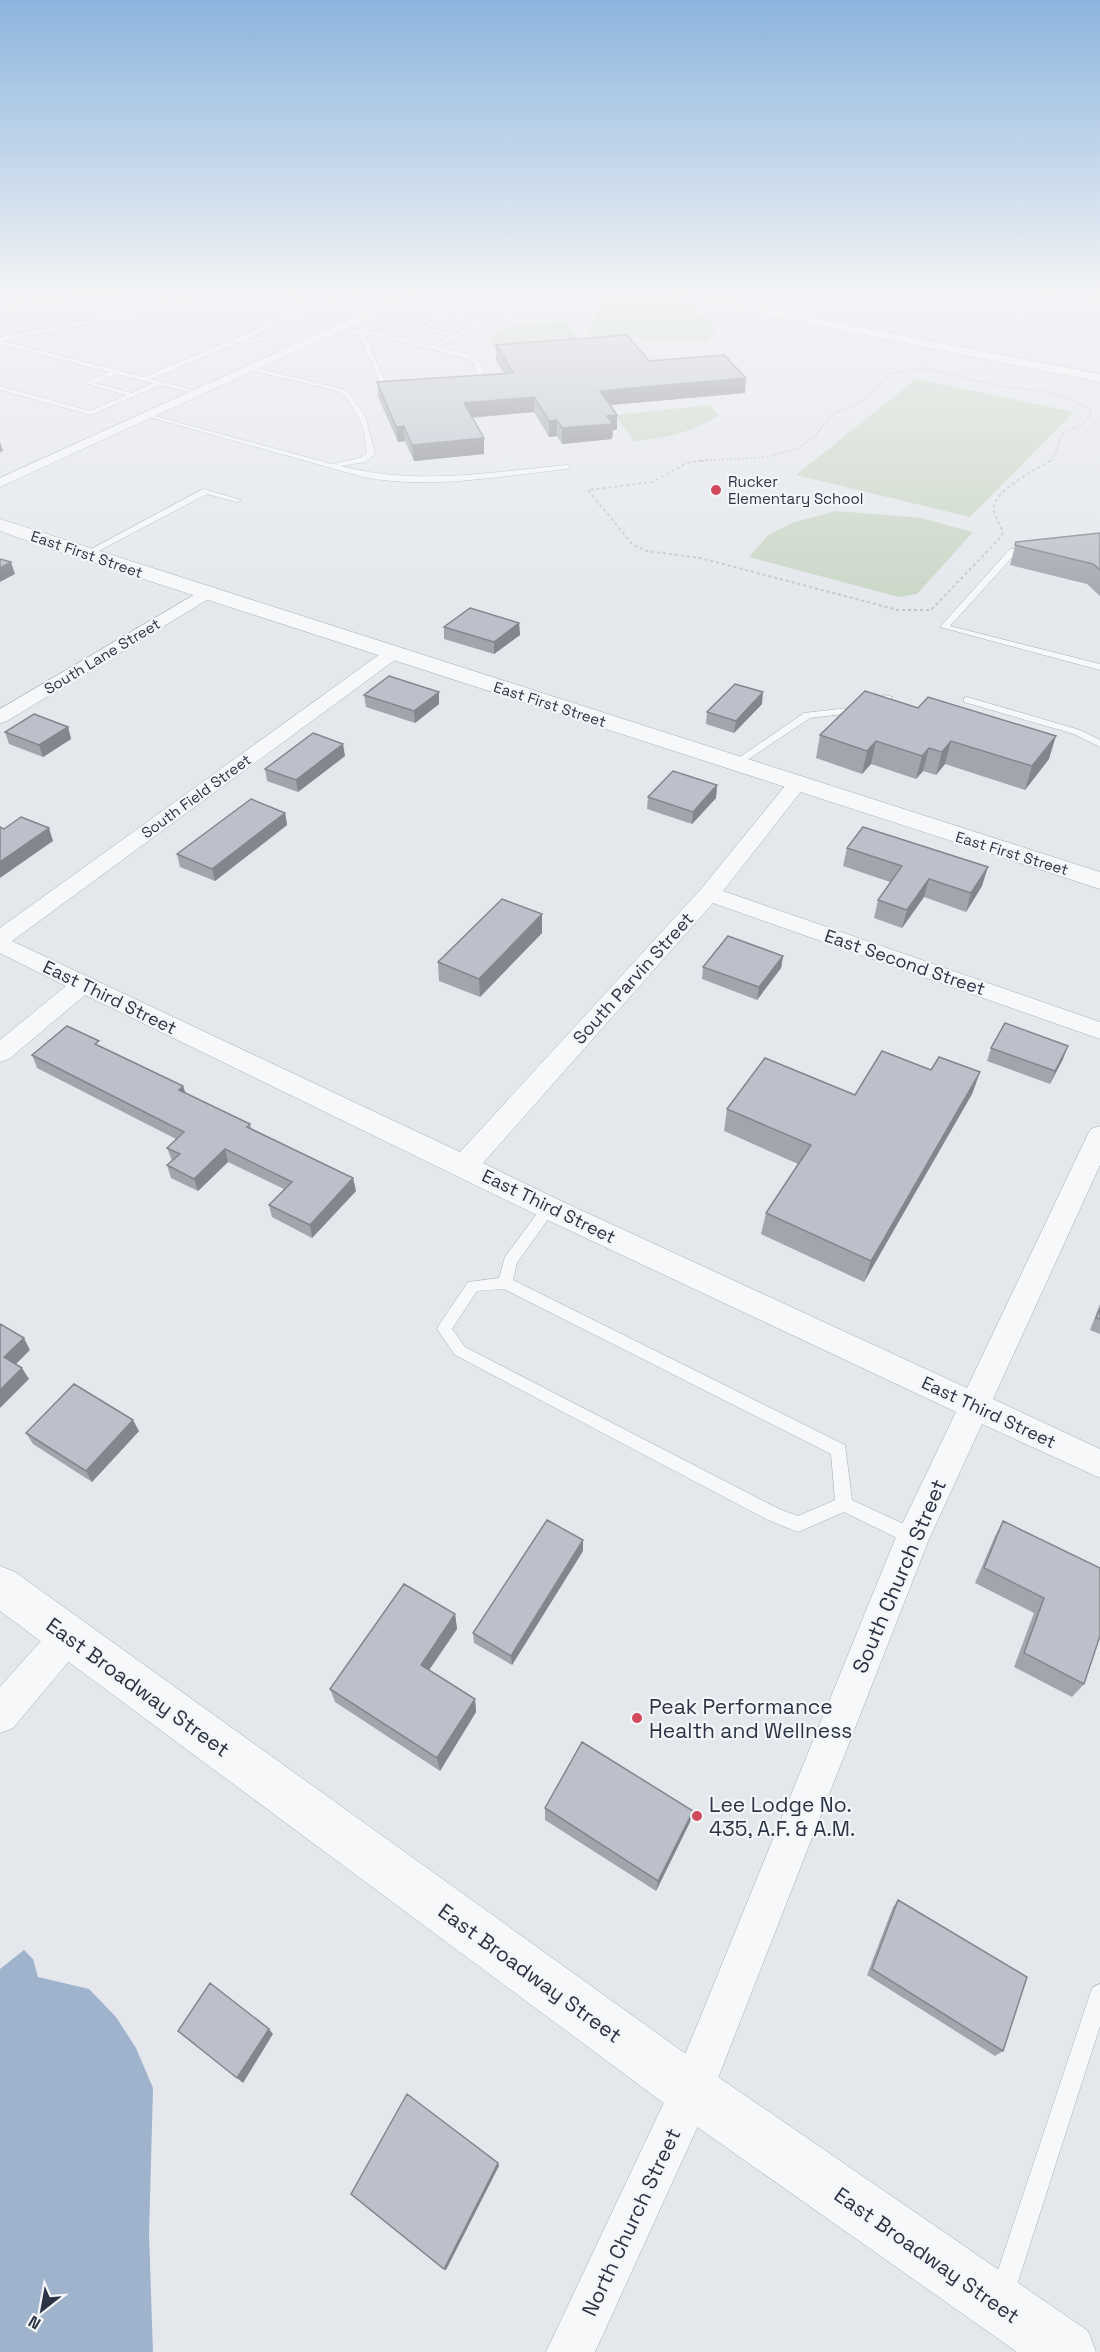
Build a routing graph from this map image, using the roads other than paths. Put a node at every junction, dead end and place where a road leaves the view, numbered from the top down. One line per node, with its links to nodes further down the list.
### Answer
1 (31, 397): 2 (lane)
2 (129, 397)
3 (190, 397): 5 (street)
4 (349, 397): 6 (lane)
5 (149, 416): 6 (lane); 8 (street)
6 (333, 466): 7 (lane)
7 (567, 466)
8 (0, 483)
9 (237, 500): 12 (lane)
10 (0, 525): 12 (street, East First Street)
11 (1035, 547): 15 (lane)
12 (86, 554): 13 (street, East First Street)
13 (204, 594): 14 (street, East First Street); 18 (street, South Lane Street)
14 (393, 653): 20 (street, East First Street); 24 (street, South Field Street)
15 (1100, 668)
16 (888, 697): 20 (lane)
17 (967, 700): 19 (lane)
18 (0, 717)
19 (1100, 744)
20 (735, 764): 21 (street, East First Street)
21 (796, 785): 22 (street, East First Street); 23 (street, South Parvin Street)
22 (1100, 881)
23 (709, 894): 26 (street, East Second Street); 29 (street, South Parvin Street)
24 (0, 942): 25 (street, East Third Street)
25 (82, 985): 27 (street); 29 (street, East Third Street)
26 (1100, 1030)
27 (0, 1053)
28 (1100, 1136): 32 (street, South Church Street)
29 (465, 1165): 30 (street, East Third Street)
30 (549, 1208): 31 (lane); 32 (street, East Third Street)
31 (505, 1283): 34 (lane); 34 (lane)
32 (974, 1405): 33 (street, East Third Street); 35 (street, South Church Street)
33 (1100, 1464)
34 (844, 1504): 35 (lane)
35 (913, 1537): 40 (street, South Church Street)
36 (0, 1586): 37 (street, East Broadway Street)
37 (68, 1636): 38 (street); 40 (street, East Broadway Street)
38 (0, 1715)
39 (1100, 1994): 41 (lane)
40 (692, 2091): 41 (street, East Broadway Street); 42 (street, North Church Street)
41 (998, 2305): 43 (street, East Broadway Street)
42 (570, 2352)
43 (1067, 2352)

